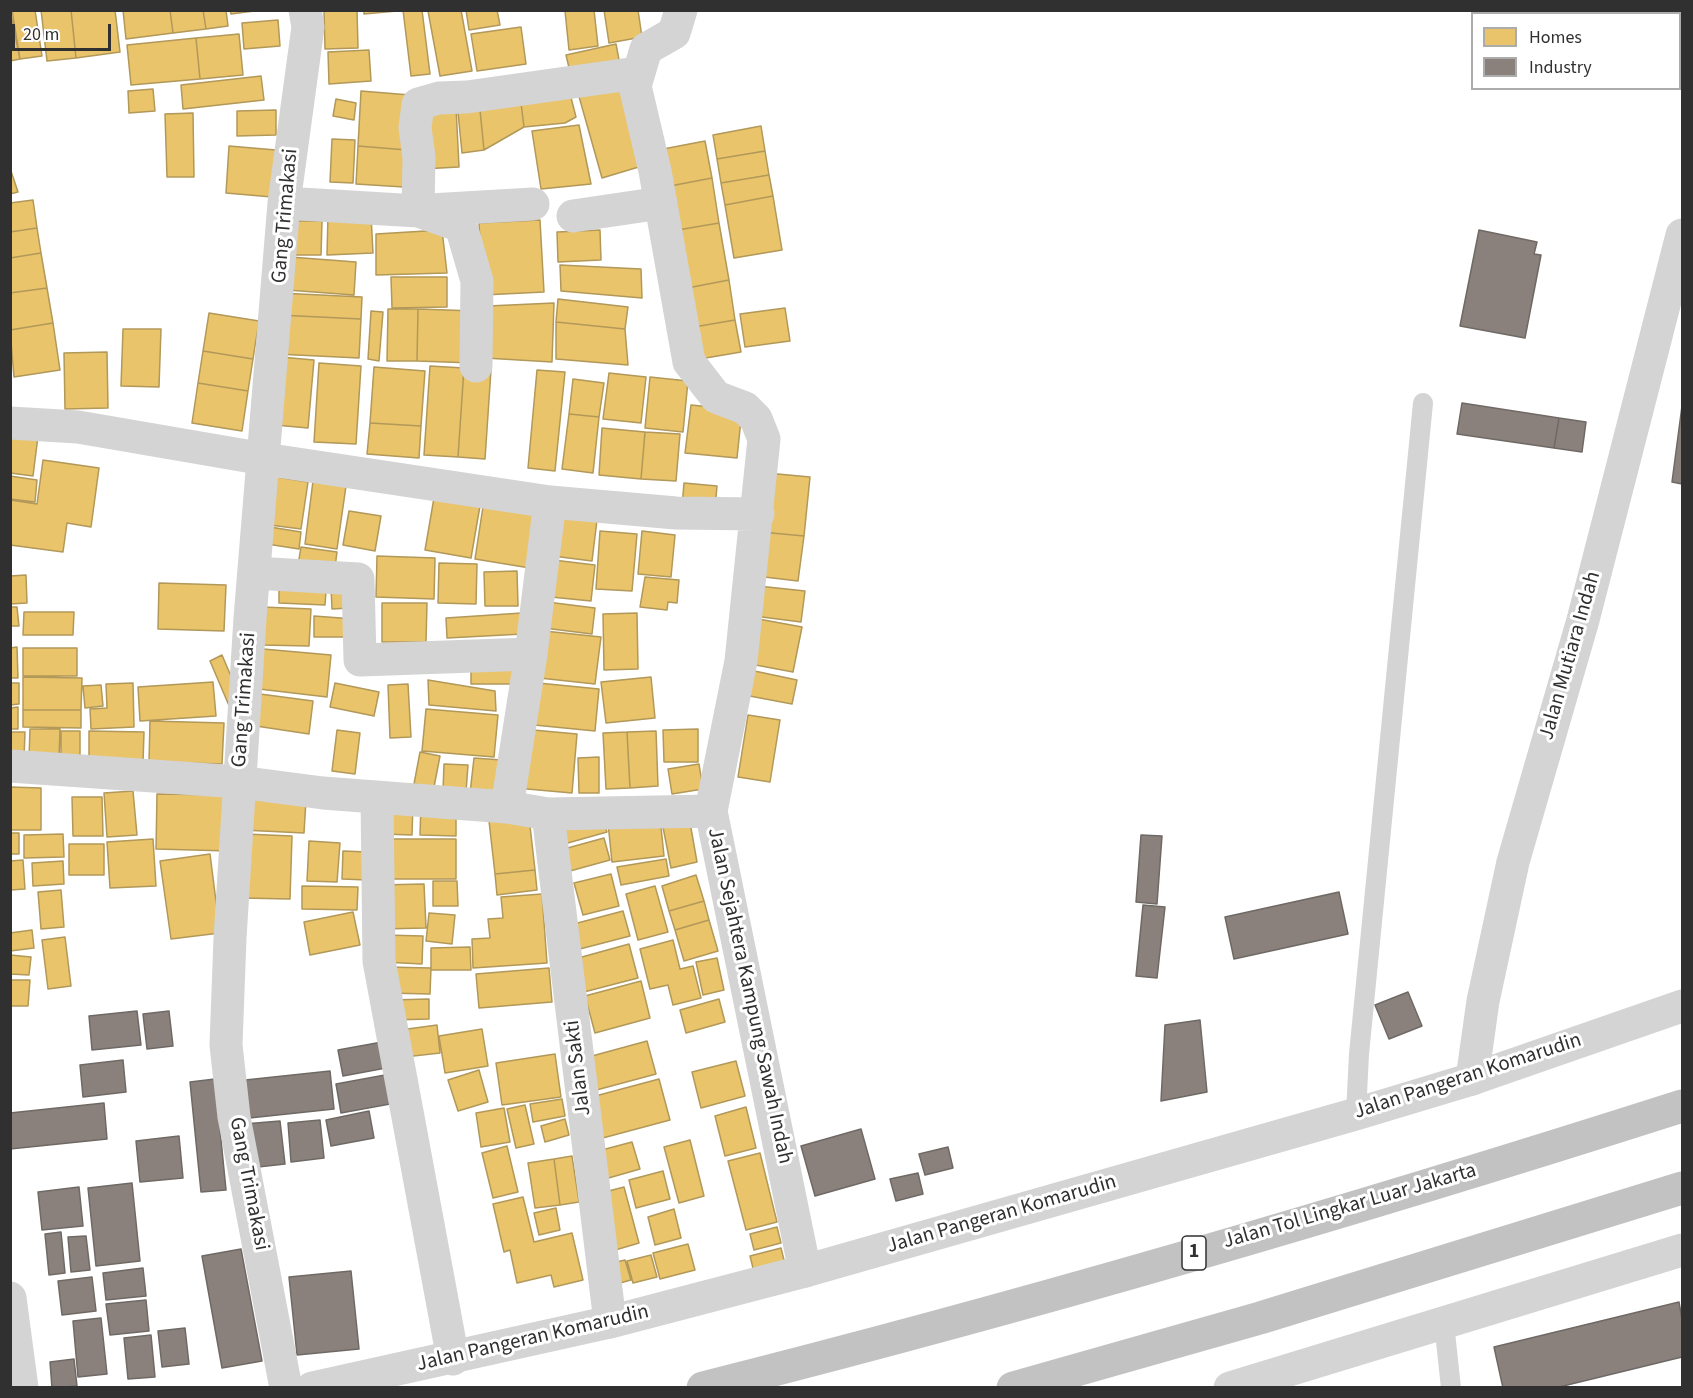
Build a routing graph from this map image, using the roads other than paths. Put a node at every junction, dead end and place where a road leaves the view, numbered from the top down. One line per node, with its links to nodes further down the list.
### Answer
1 (305, 10): 4 (street, Gang Trimakasi)
2 (681, 10): 3 (street)
3 (637, 73): 5 (street); 7 (street)
4 (284, 203): 7 (street); 13 (street, Gang Trimakasi)
5 (661, 203): 8 (street); 15 (street)
6 (533, 204): 7 (street)
7 (418, 211): 10 (street)
8 (573, 216)
9 (1683, 235): 25 (street, Jalan Mutiara Indah)
10 (476, 366)
11 (1423, 403): 27 (lane)
12 (10, 423): 13 (street)
13 (264, 459): 14 (street); 16 (street, Gang Trimakasi)
14 (550, 502): 15 (street); 17 (street)
15 (758, 514): 22 (street)
16 (254, 573): 17 (street); 19 (street, Gang Trimakasi)
17 (531, 654): 21 (street)
18 (10, 766): 19 (street, Jalan Sejahtera Kampung Sawah Indah)
19 (240, 782): 20 (street, Jalan Sejahtera Kampung Sawah Indah); 36 (street, Gang Trimakasi)
20 (377, 798): 21 (street, Jalan Sejahtera Kampung Sawah Indah); 34 (street)
21 (507, 807): 23 (street, Jalan Sejahtera Kampung Sawah Indah)
22 (711, 811): 23 (street, Jalan Sejahtera Kampung Sawah Indah); 30 (street, Jalan Sejahtera Kampung Sawah Indah)
23 (548, 814): 32 (street, Jalan Sakti)
24 (1683, 1006): 25 (street, Jalan Pangeran Komarudin)
25 (1472, 1079): 27 (street, Jalan Pangeran Komarudin)
26 (1683, 1106): 38 (highway, Jalan Tol Lingkar Luar Jakarta / 1)
27 (1356, 1114): 30 (street, Jalan Pangeran Komarudin)
28 (1683, 1188): 39 (highway)
29 (1683, 1250): 33 (street)
30 (805, 1271): 32 (street, Jalan Pangeran Komarudin)
31 (10, 1298): 35 (street)
32 (610, 1322): 34 (street, Jalan Pangeran Komarudin)
33 (1444, 1323): 40 (street); 41 (lane)
34 (453, 1359): 37 (street, Jalan Pangeran Komarudin)
35 (22, 1388)
36 (286, 1388)
37 (312, 1388)
38 (703, 1388)
39 (1013, 1388)
40 (1230, 1388)
41 (1451, 1388)

